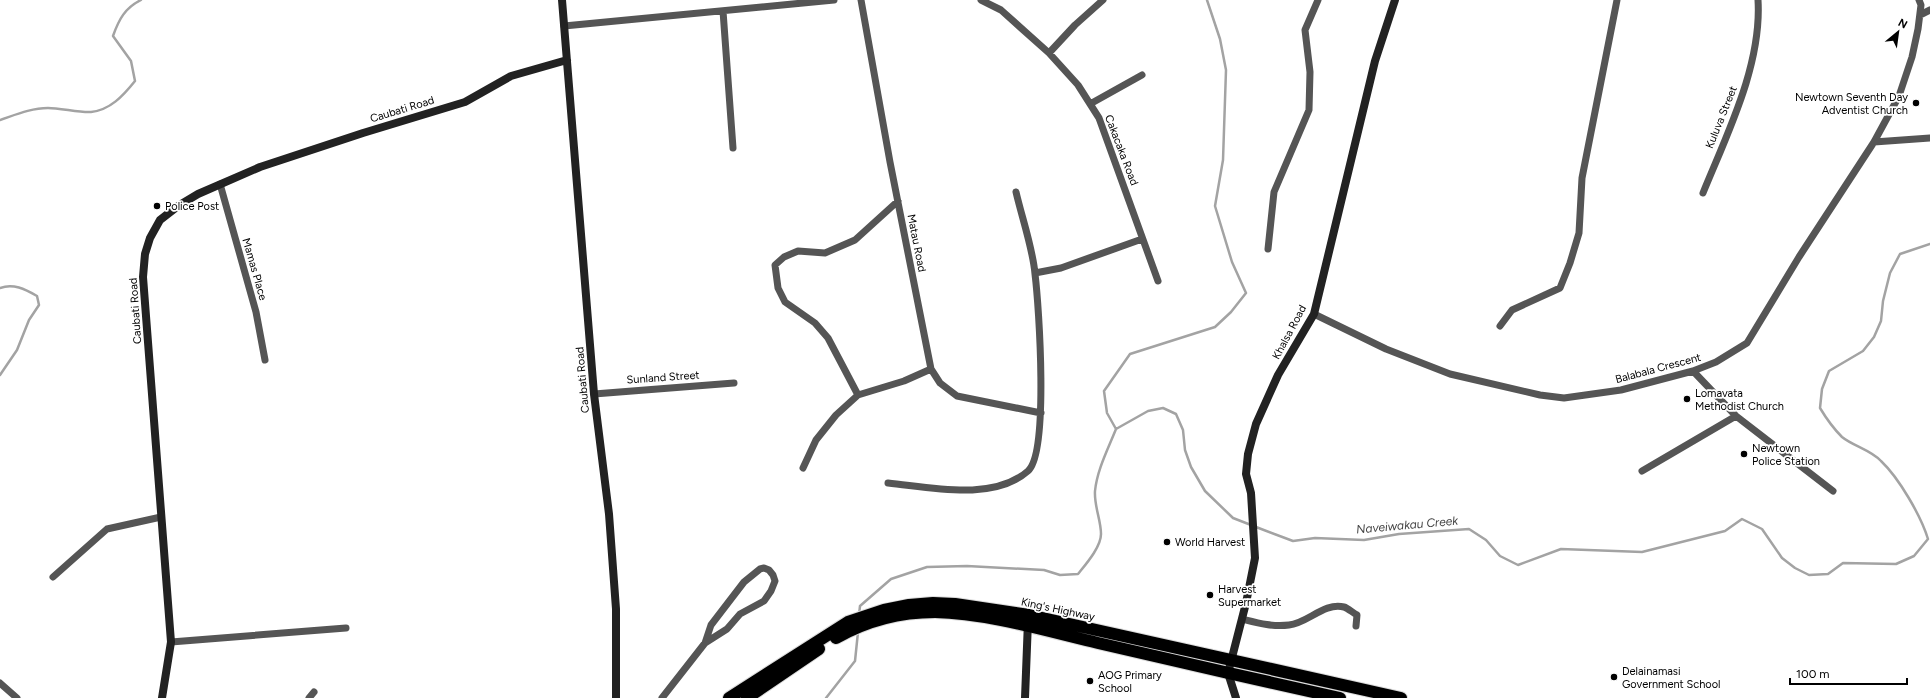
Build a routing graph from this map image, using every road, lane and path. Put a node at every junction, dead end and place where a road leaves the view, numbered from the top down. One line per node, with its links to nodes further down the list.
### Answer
1 (562, 0): 15 (street, Caubati Road)
2 (834, 0): 11 (street)
3 (861, 0): 26 (street, Matau Road)
4 (981, 0): 16 (street, Cakacaka Road)
5 (1103, 0): 16 (street)
6 (1318, 0): 28 (street)
7 (1395, 0): 31 (street, Khalsa Road)
8 (1617, 0): 32 (street)
9 (1758, 0): 25 (street, Kuluva Street)
10 (1919, 0): 14 (street, Balabala Crescent)
11 (806, 1): 13 (street)
12 (1930, 10): 14 (street)
13 (723, 11): 15 (street); 22 (street)
14 (1920, 15): 21 (street, Balabala Crescent)
15 (564, 26): 17 (street, Caubati Road)
16 (1049, 53): 19 (street, Cakacaka Road)
17 (567, 60): 23 (street, Caubati Road); 37 (street, Caubati Road)
18 (1142, 75): 19 (street)
19 (1090, 104): 27 (street, Cakacaka Road)
20 (1930, 138): 21 (street)
21 (1874, 142): 35 (street, Balabala Crescent)
22 (733, 148)
23 (220, 184): 33 (street, Mamas Place); 45 (street, Caubati Road)
24 (1016, 192): 29 (street)
25 (1703, 193)
26 (898, 201): 34 (street, Matau Road); 38 (street)
27 (1142, 239): 29 (street); 30 (street, Cakacaka Road)
28 (1268, 249)
29 (1035, 273): 39 (street)
30 (1158, 281)
31 (1314, 314): 35 (street, Balabala Crescent); 47 (street, Khalsa Road)
32 (1500, 326)
33 (264, 360)
34 (931, 369): 38 (street); 39 (street, Matau Road)
35 (1693, 371): 40 (street)
36 (734, 383): 37 (street, Sunland Street)
37 (594, 394): 59 (street, Caubati Road)
38 (858, 395): 41 (street)
39 (1041, 413): 43 (street)
40 (1736, 416): 42 (street); 44 (street)
41 (803, 468)
42 (1642, 471)
43 (888, 483)
44 (1833, 491)
45 (161, 517): 46 (street); 52 (street, Caubati Road)
46 (53, 577)
47 (1242, 619): 49 (street); 54 (street, Khalsa Road)
48 (1028, 621): 50 (highway, King's Highway); 54 (highway, King's Highway); 55 (highway, King's Highway); 63 (street)
49 (1356, 626)
50 (848, 627): 61 (highway, King's Highway); 62 (highway, King's Highway)
51 (346, 628): 52 (street)
52 (171, 642): 58 (street, Caubati Road)
53 (705, 643): 53 (street); 60 (street)
54 (1232, 660): 55 (street, Khalsa Road); 66 (highway, King's Highway)
55 (1228, 673): 64 (street); 65 (highway, King's Highway)
56 (0, 682): 57 (street)
57 (17, 698)
58 (162, 698)
59 (616, 698)
60 (662, 698)
61 (729, 698)
62 (748, 698)
63 (1025, 698)
64 (1236, 698)
65 (1340, 698)
66 (1401, 698)

